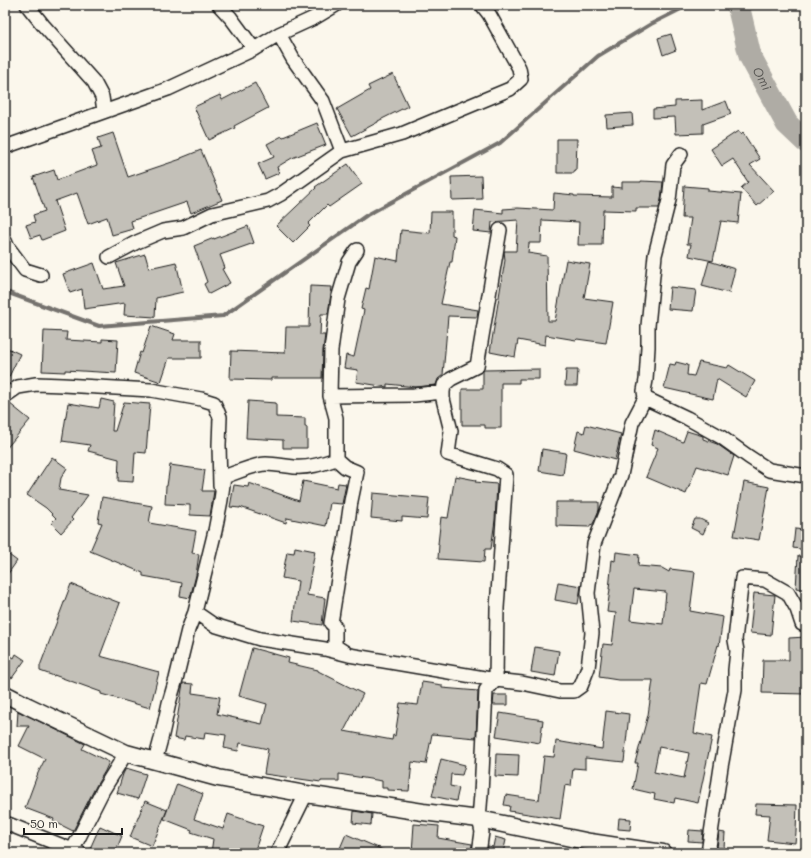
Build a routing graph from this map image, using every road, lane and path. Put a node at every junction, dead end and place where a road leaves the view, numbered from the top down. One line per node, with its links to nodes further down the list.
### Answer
1 (27, 5): 7 (street)
2 (219, 5): 6 (street)
3 (336, 5): 5 (street)
4 (482, 5): 9 (street)
5 (279, 34): 6 (street); 9 (street)
6 (254, 49): 7 (street)
7 (104, 111): 8 (street)
8 (5, 147)
9 (342, 151): 14 (street)
10 (681, 154): 19 (street)
11 (500, 230): 16 (street)
12 (5, 241): 15 (street)
13 (357, 250): 18 (street)
14 (109, 257)
15 (41, 276)
16 (443, 392): 18 (street); 30 (street)
17 (5, 396): 22 (street)
18 (330, 396): 20 (street)
19 (645, 398): 21 (street); 30 (street)
20 (336, 459): 22 (street); 24 (street)
21 (806, 476)
22 (221, 500): 23 (street)
23 (195, 612): 25 (street); 27 (street)
24 (331, 623): 28 (street); 29 (street)
25 (214, 625): 27 (street); 28 (street)
26 (806, 625): 42 (street)
27 (188, 630): 33 (street)
28 (325, 649): 29 (street)
29 (349, 655): 30 (street)
30 (496, 680): 35 (street)
31 (5, 694): 32 (street)
32 (126, 753): 33 (street); 38 (street)
33 (155, 761): 34 (street)
34 (306, 794): 35 (street); 39 (street)
35 (479, 819): 37 (street); 40 (street)
36 (5, 826): 38 (street)
37 (589, 847): 41 (street)
38 (75, 852)
39 (277, 853)
40 (479, 853)
41 (663, 853)
42 (708, 853)

